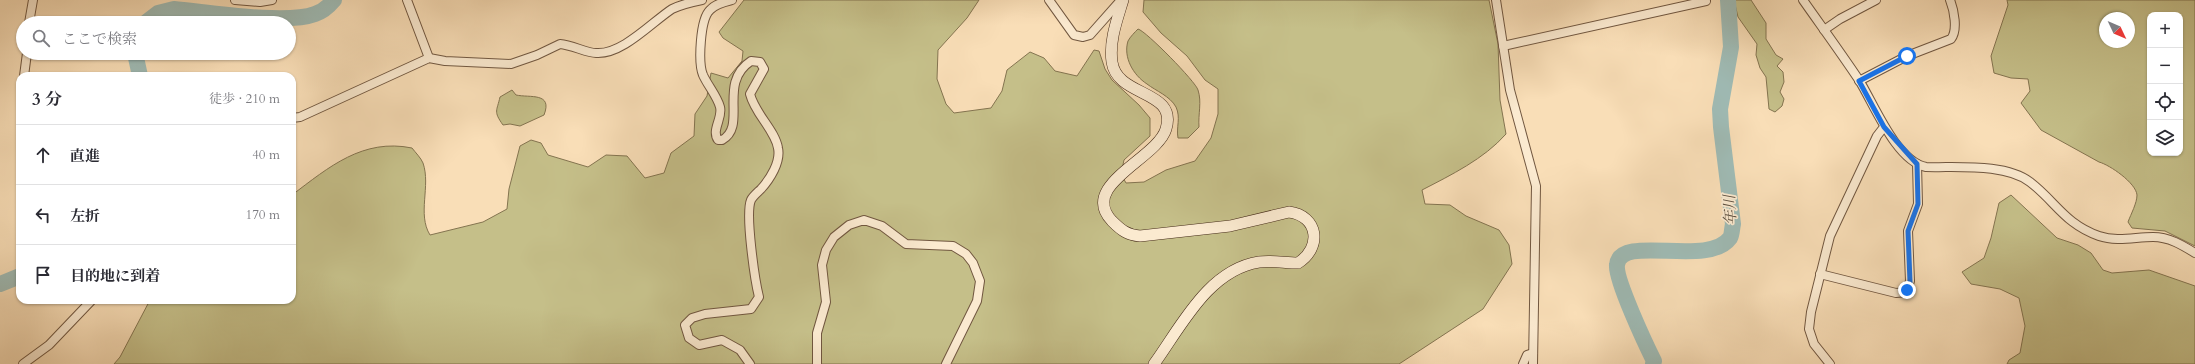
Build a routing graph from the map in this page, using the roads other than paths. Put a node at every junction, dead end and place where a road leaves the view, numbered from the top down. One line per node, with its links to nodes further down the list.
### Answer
1 (33, 0): 14 (street)
2 (235, 0): 3 (street)
3 (272, 0)
4 (407, 0): 17 (street)
5 (702, 0): 17 (street)
6 (732, 0): 29 (street)
7 (1049, 0): 8 (street)
8 (1122, 0): 32 (street)
9 (1496, 0): 16 (street)
10 (1803, 0): 15 (street)
11 (1876, 0): 15 (street)
12 (1950, 0): 20 (street)
13 (1706, 1): 16 (street)
14 (31, 16)
15 (1824, 30): 20 (street)
16 (1503, 46): 27 (street)
17 (429, 58): 21 (street)
18 (26, 60): 19 (street)
19 (25, 72)
20 (1859, 81): 22 (street)
21 (296, 117)
22 (1884, 127): 23 (street); 25 (street)
23 (1917, 164): 24 (street); 25 (street)
24 (2195, 253)
25 (1820, 274): 35 (street)
26 (88, 304): 28 (street)
27 (1533, 353): 33 (street); 34 (street)
28 (23, 364)
29 (750, 364)
30 (817, 364): 31 (street)
31 (946, 364)
32 (1154, 364)
33 (1523, 364)
34 (1533, 364)
35 (1830, 364)

